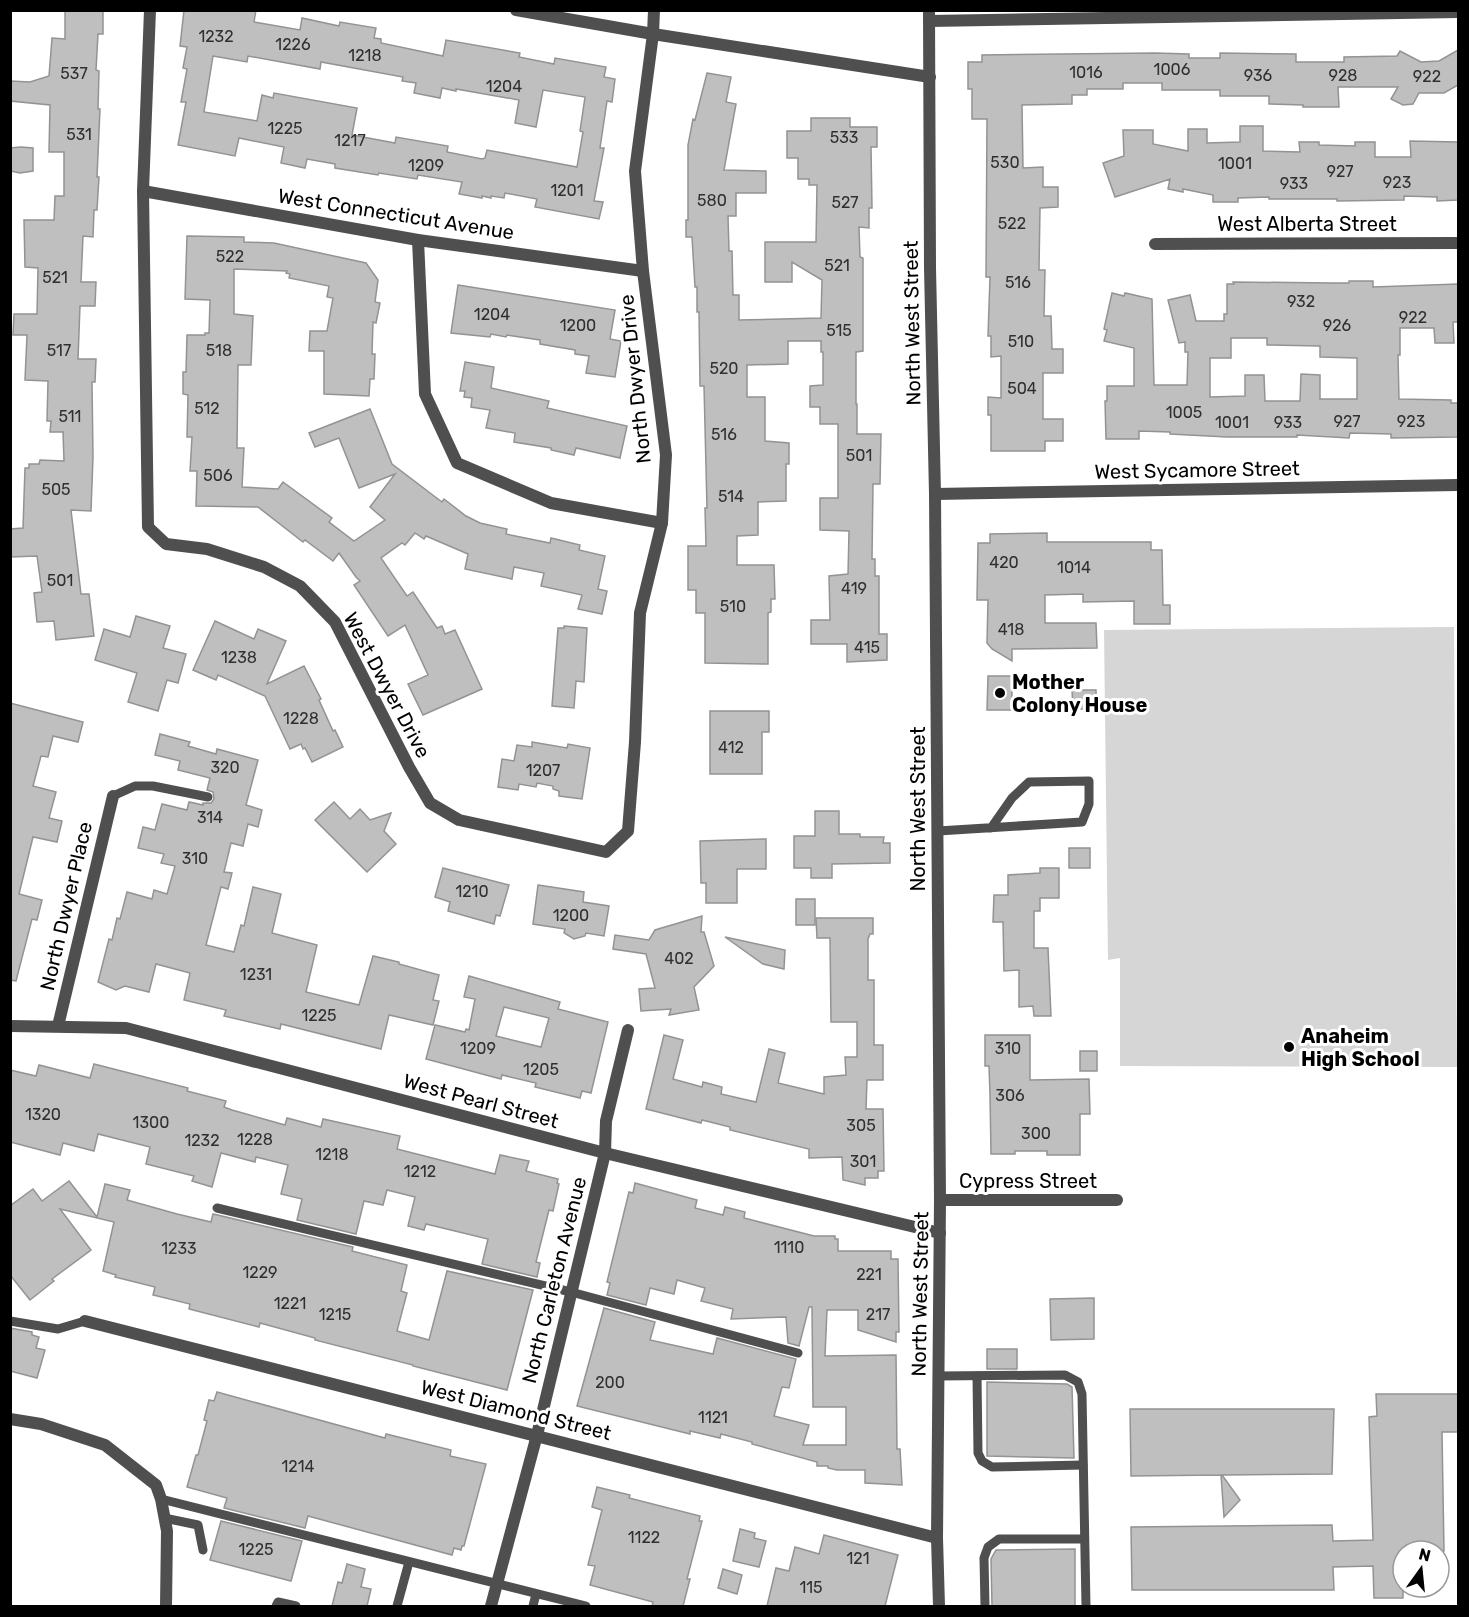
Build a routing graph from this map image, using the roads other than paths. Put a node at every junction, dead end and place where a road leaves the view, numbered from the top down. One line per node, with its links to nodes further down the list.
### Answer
1 (150, 10): 8 (street)
2 (516, 10): 6 (street)
3 (654, 10): 6 (street)
4 (1458, 12): 5 (street)
5 (929, 16): 7 (street, North West Street)
6 (653, 34): 7 (street); 12 (street, North Dwyer Drive)
7 (930, 77): 14 (street, North West Street)
8 (143, 191): 9 (street, West Connecticut Avenue); 20 (street, West Dwyer Drive)
9 (418, 240): 12 (street, West Connecticut Avenue); 15 (street)
10 (1458, 243): 11 (street, West Alberta Street)
11 (1155, 244)
12 (643, 271): 15 (street, North Dwyer Drive)
13 (1458, 485): 14 (street, West Sycamore Street)
14 (935, 494): 19 (street, North West Street)
15 (662, 523): 20 (street, North Dwyer Drive)
16 (113, 796): 17 (lane); 22 (street, North Dwyer Place)
17 (208, 797)
18 (991, 828): 18 (lane); 19 (lane)
19 (938, 831): 25 (street, North West Street)
20 (606, 852)
21 (10, 1026): 22 (street, West Pearl Street)
22 (58, 1026): 24 (street, West Pearl Street)
23 (628, 1030): 24 (street, North Carleton Avenue)
24 (605, 1153): 28 (street, West Pearl Street); 29 (street, North Carleton Avenue)
25 (940, 1200): 26 (street, Cypress Street); 28 (street, North West Street)
26 (1117, 1200)
27 (217, 1208): 29 (lane)
28 (939, 1233): 33 (street, North West Street)
29 (571, 1292): 32 (lane); 36 (street, North Carleton Avenue)
30 (10, 1321): 31 (lane)
31 (85, 1321): 36 (street, West Diamond Street)
32 (798, 1353)
33 (938, 1376): 34 (lane); 40 (street, North West Street)
34 (977, 1376): 37 (lane); 37 (lane)
35 (10, 1419): 38 (street)
36 (537, 1435): 40 (street, West Diamond Street); 44 (street, North Carleton Avenue)
37 (1083, 1465): 41 (lane)
38 (161, 1499): 39 (street); 43 (lane)
39 (164, 1518): 42 (lane); 46 (street)
40 (937, 1538): 53 (street, North West Street)
41 (1084, 1539): 54 (lane); 55 (lane)
42 (203, 1550)
43 (409, 1562): 44 (lane); 49 (lane)
44 (497, 1584): 45 (lane); 50 (street, North Carleton Avenue)
45 (536, 1594): 51 (lane); 52 (lane)
46 (166, 1606)
47 (276, 1606): 48 (lane)
48 (296, 1606)
49 (397, 1606)
50 (491, 1606)
51 (533, 1606)
52 (586, 1606)
53 (939, 1606)
54 (985, 1606)
55 (1086, 1606)

